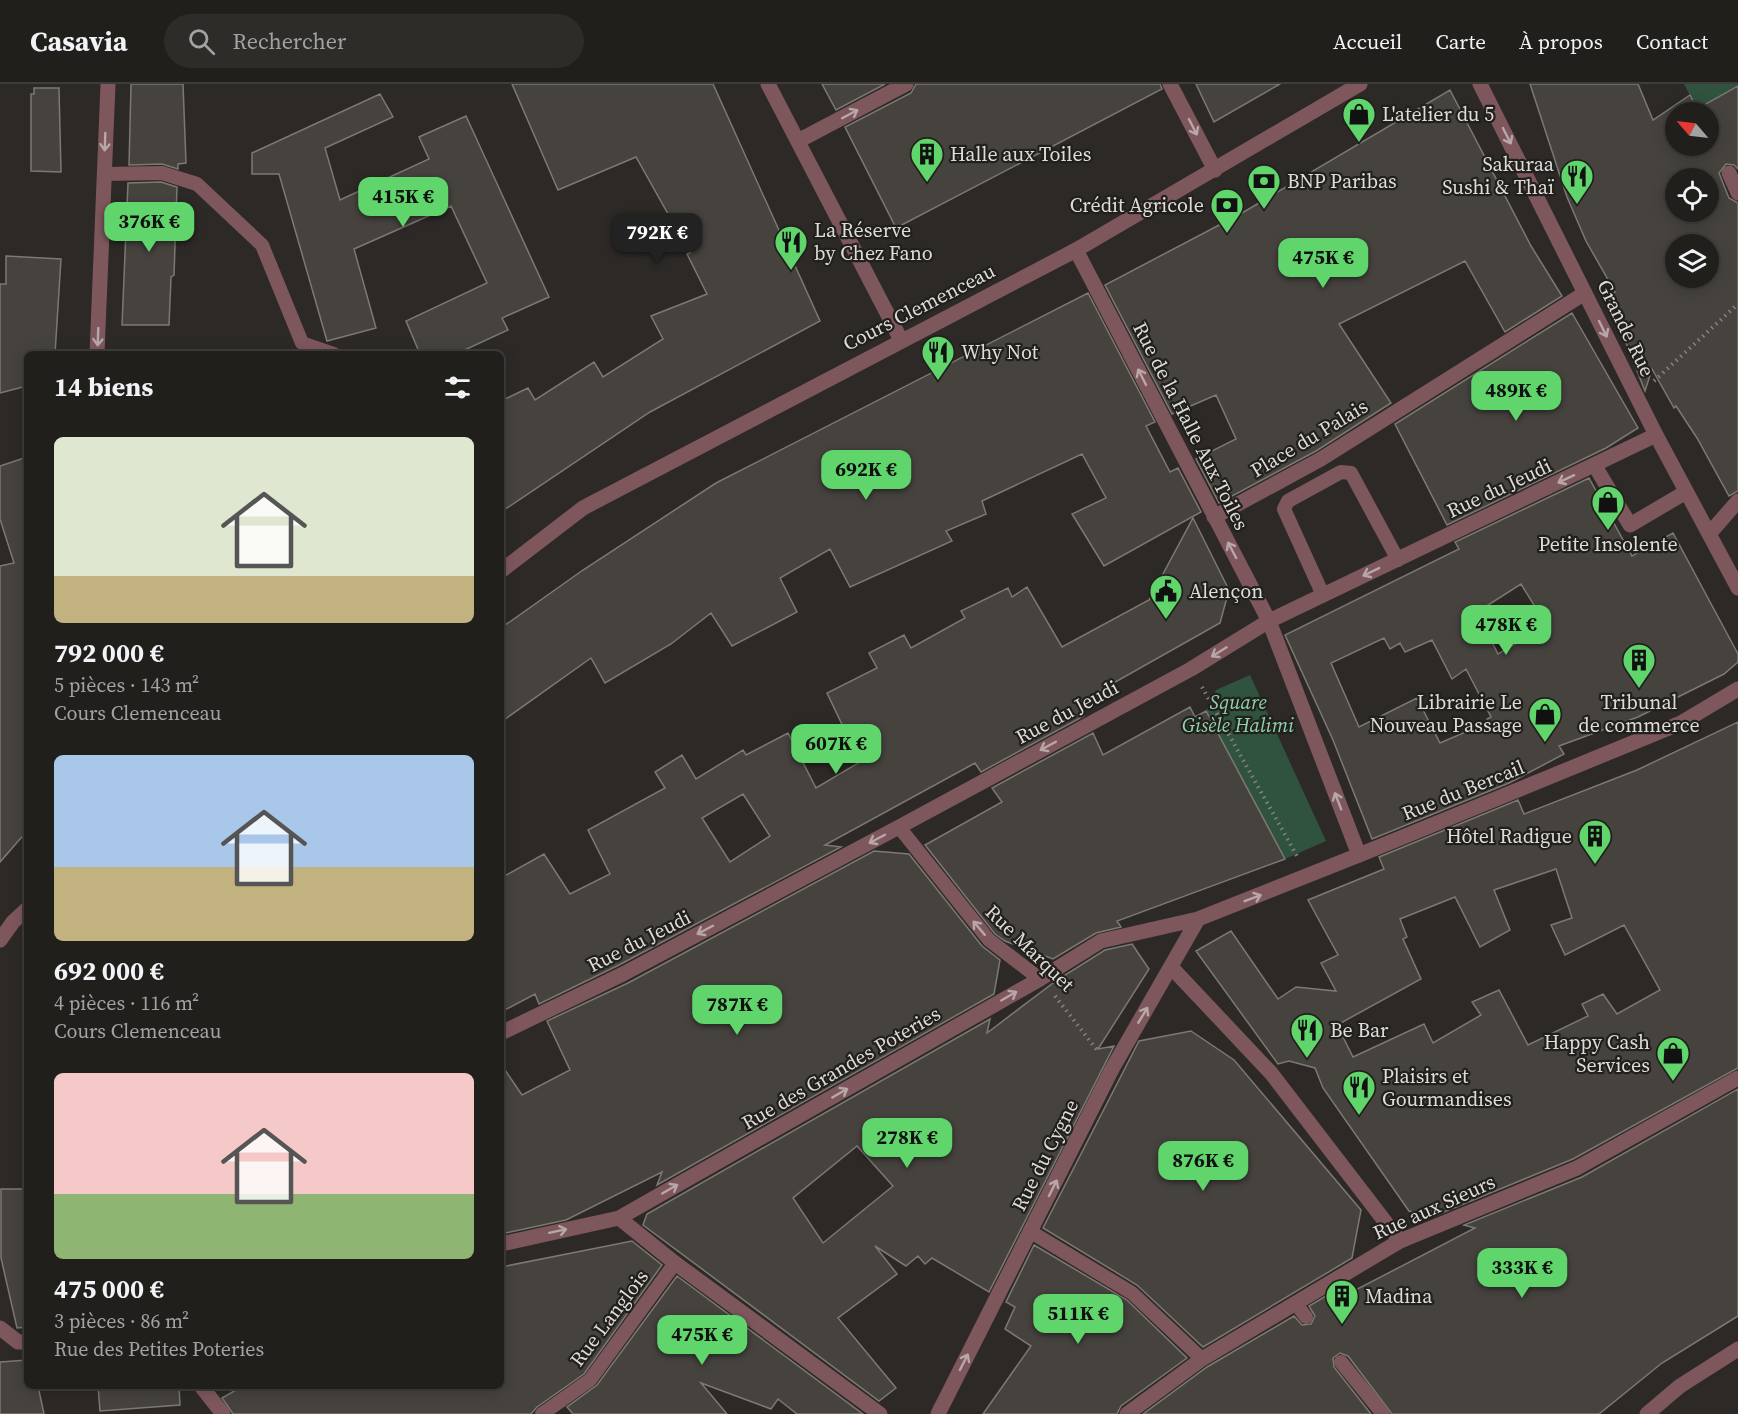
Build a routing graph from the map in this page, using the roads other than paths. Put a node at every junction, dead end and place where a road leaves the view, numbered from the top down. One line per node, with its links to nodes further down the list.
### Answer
1 (108, 84): 10 (street, one-way to 10)
2 (768, 84): 7 (street)
3 (906, 84): 7 (street, one-way to 3)
4 (1170, 84): 8 (street, one-way to 8)
5 (1360, 84): 8 (street, Cours Clemenceau)
6 (1480, 84): 13 (street, Grande Rue, one-way to 13)
7 (798, 141): 14 (street)
8 (1215, 170): 12 (street, Cours Clemenceau)
9 (1729, 173): 11 (street)
10 (104, 174): 15 (street, one-way to 15); 16 (lane)
11 (1738, 193)
12 (1076, 250): 14 (street, Cours Clemenceau); 21 (street, Rue de la Halle Aux Toiles, one-way to 12)
13 (1585, 293): 17 (street, Grande Rue, one-way to 17); 21 (street, Place du Palais)
14 (901, 340): 24 (street, Cours Clemenceau)
15 (97, 351)
16 (325, 351)
17 (1656, 435): 18 (street, Rue du Jeudi); 19 (street, Grande Rue)
18 (1595, 466): 19 (street); 23 (street, Rue du Jeudi, one-way to 23)
19 (1686, 492): 22 (street, Grande Rue)
20 (1738, 501): 22 (street)
21 (1214, 517): 27 (street, Rue de la Halle Aux Toiles, one-way to 21)
22 (1709, 534): 25 (street, Grande Rue)
23 (1398, 560): 26 (street, Rue du Jeudi, one-way to 26); 26 (lane)
24 (504, 569)
25 (1738, 588)
26 (1323, 595): 27 (street, Rue du Jeudi)
27 (1269, 621): 29 (street, Rue du Jeudi, one-way to 29); 30 (street, Rue de la Halle Aux Toiles, one-way to 27)
28 (1738, 689): 30 (street, Rue du Bercail)
29 (899, 827): 35 (lane, Rue Marquet, one-way to 29); 36 (street, Rue du Jeudi, one-way to 36)
30 (1359, 855): 32 (street, Rue du Bercail, one-way to 30)
31 (24, 912): 33 (street)
32 (1198, 919): 34 (street, Rue du Cygne); 35 (street, Rue des Grandes Poteries)
33 (0, 940)
34 (1172, 968): 39 (street, Rue du Cygne, one-way to 34); 40 (street)
35 (1040, 979): 38 (street, Rue des Grandes Poteries, one-way to 35)
36 (504, 1032)
37 (1738, 1078): 40 (street, Rue aux Sieurs)
38 (619, 1218): 41 (street, Rue des Grandes Poteries, one-way to 38); 42 (street)
39 (1031, 1232): 48 (lane); 54 (street, Rue du Cygne, one-way to 39)
40 (1400, 1241): 43 (street, Rue aux Sieurs)
41 (504, 1243)
42 (675, 1263): 52 (lane, Rue Langlois); 53 (street)
43 (1296, 1304): 44 (lane); 48 (street, Rue aux Sieurs)
44 (1306, 1317)
45 (0, 1328): 46 (street)
46 (23, 1342)
47 (1738, 1349): 57 (street)
48 (1202, 1359): 55 (street, Rue aux Sieurs)
49 (1341, 1362): 56 (lane)
50 (203, 1389): 51 (street)
51 (223, 1414)
52 (542, 1414)
53 (880, 1414)
54 (938, 1414)
55 (1127, 1414)
56 (1383, 1414)
57 (1647, 1414)

